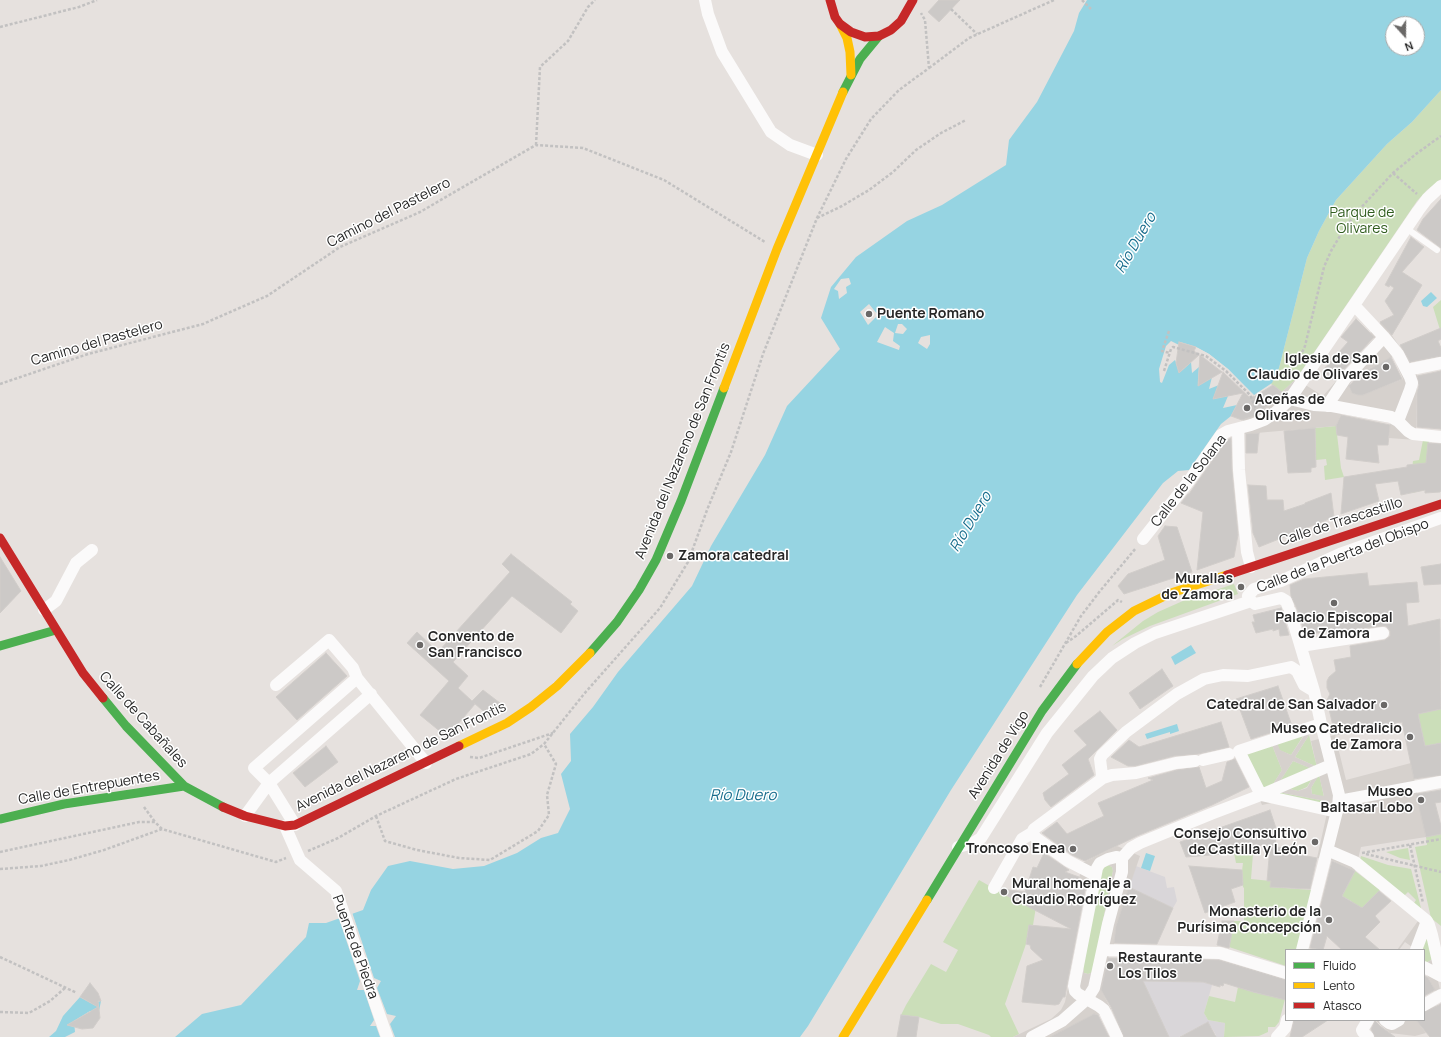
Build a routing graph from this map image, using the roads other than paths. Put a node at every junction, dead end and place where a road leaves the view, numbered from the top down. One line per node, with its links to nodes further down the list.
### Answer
1 (705, 0): 8 (street)
2 (830, 0): 5 (main road, Avenida del Nazareno de San Frontis)
3 (913, 0): 4 (main road)
4 (909, 5): 6 (main road)
5 (840, 24): 6 (main road); 7 (main road, Avenida del Nazareno de San Frontis)
6 (879, 36): 7 (main road, Avenida del Nazareno de San Frontis)
7 (851, 75): 8 (main road, Avenida del Nazareno de San Frontis)
8 (817, 155): 41 (main road, Avenida del Nazareno de San Frontis)
9 (1441, 186): 10 (street, Calle de la Solana)
10 (1406, 228): 11 (lane); 12 (street, Calle de la Solana)
11 (1437, 250)
12 (1354, 305): 13 (street); 16 (street, Calle de la Solana)
13 (1384, 337): 15 (street); 17 (street)
14 (1441, 363): 15 (street)
15 (1407, 370): 18 (street)
16 (1290, 399): 17 (street); 19 (street, Calle de la Solana)
17 (1327, 406): 18 (street)
18 (1398, 420): 20 (street)
19 (1238, 429): 24 (street, Calle de la Solana); 26 (street)
20 (1441, 437)
21 (1441, 504): 26 (main road, Calle de Trascastillo)
22 (1441, 518): 27 (street, Calle de la Puerta del Obispo)
23 (0, 538): 28 (main road, Calle de Cabañales)
24 (1144, 539)
25 (92, 550): 28 (street)
26 (1251, 567): 53 (main road, Avenida de Vigo)
27 (1250, 601): 32 (street, Calle de la Puerta del Obispo); 53 (street)
28 (44, 610): 29 (main road, Calle de Cabañales)
29 (56, 630): 31 (main road); 46 (main road, Calle de Cabañales)
30 (1383, 633): 32 (street)
31 (0, 646)
32 (1301, 646): 35 (street, Calle de la Puerta del Obispo)
33 (357, 678): 34 (street); 36 (street); 38 (street)
34 (276, 685)
35 (1314, 691): 37 (street, Calle de la Puerta del Obispo); 43 (street)
36 (371, 694): 39 (street); 41 (street)
37 (1320, 724): 40 (street); 42 (street, Calle de la Puerta del Obispo)
38 (302, 727): 39 (street); 45 (street, Puente de Piedra)
39 (315, 742): 45 (street)
40 (1235, 752): 43 (street); 47 (street)
41 (426, 763): 51 (main road, Avenida del Nazareno de San Frontis)
42 (1331, 765): 47 (street); 48 (street, Calle de la Puerta del Obispo)
43 (1101, 779): 52 (street)
44 (1441, 782): 48 (street)
45 (269, 783): 49 (street); 51 (street, Puente de Piedra)
46 (184, 786): 49 (main road, Calle de Cabañales); 50 (main road, Calle de Entrepuentes)
47 (1260, 796): 48 (street); 54 (street)
48 (1334, 807): 55 (street)
49 (245, 816): 51 (main road, Calle de Cabañales)
50 (0, 819)
51 (290, 825): 72 (street, Puente de Piedra)
52 (1032, 833): 56 (street); 57 (street)
53 (958, 847): 73 (main road, Avenida de Vigo)
54 (1125, 854): 56 (street); 61 (street)
55 (1326, 855): 58 (street); 59 (street)
56 (1095, 875): 66 (street)
57 (994, 888)
58 (1427, 921): 60 (street); 64 (street)
59 (1302, 949)
60 (1416, 949)
61 (1103, 950): 63 (street); 66 (street)
62 (1425, 968): 64 (street)
63 (1285, 973)
64 (1441, 976)
65 (1441, 995): 67 (street)
66 (1087, 999): 74 (street); 75 (street)
67 (1425, 1004)
68 (1287, 1021): 76 (street)
69 (1367, 1021): 77 (street)
70 (1386, 1021): 71 (street)
71 (1397, 1021)
72 (387, 1037)
73 (843, 1037)
74 (1032, 1037)
75 (1117, 1037)
76 (1278, 1037)
77 (1368, 1037)

